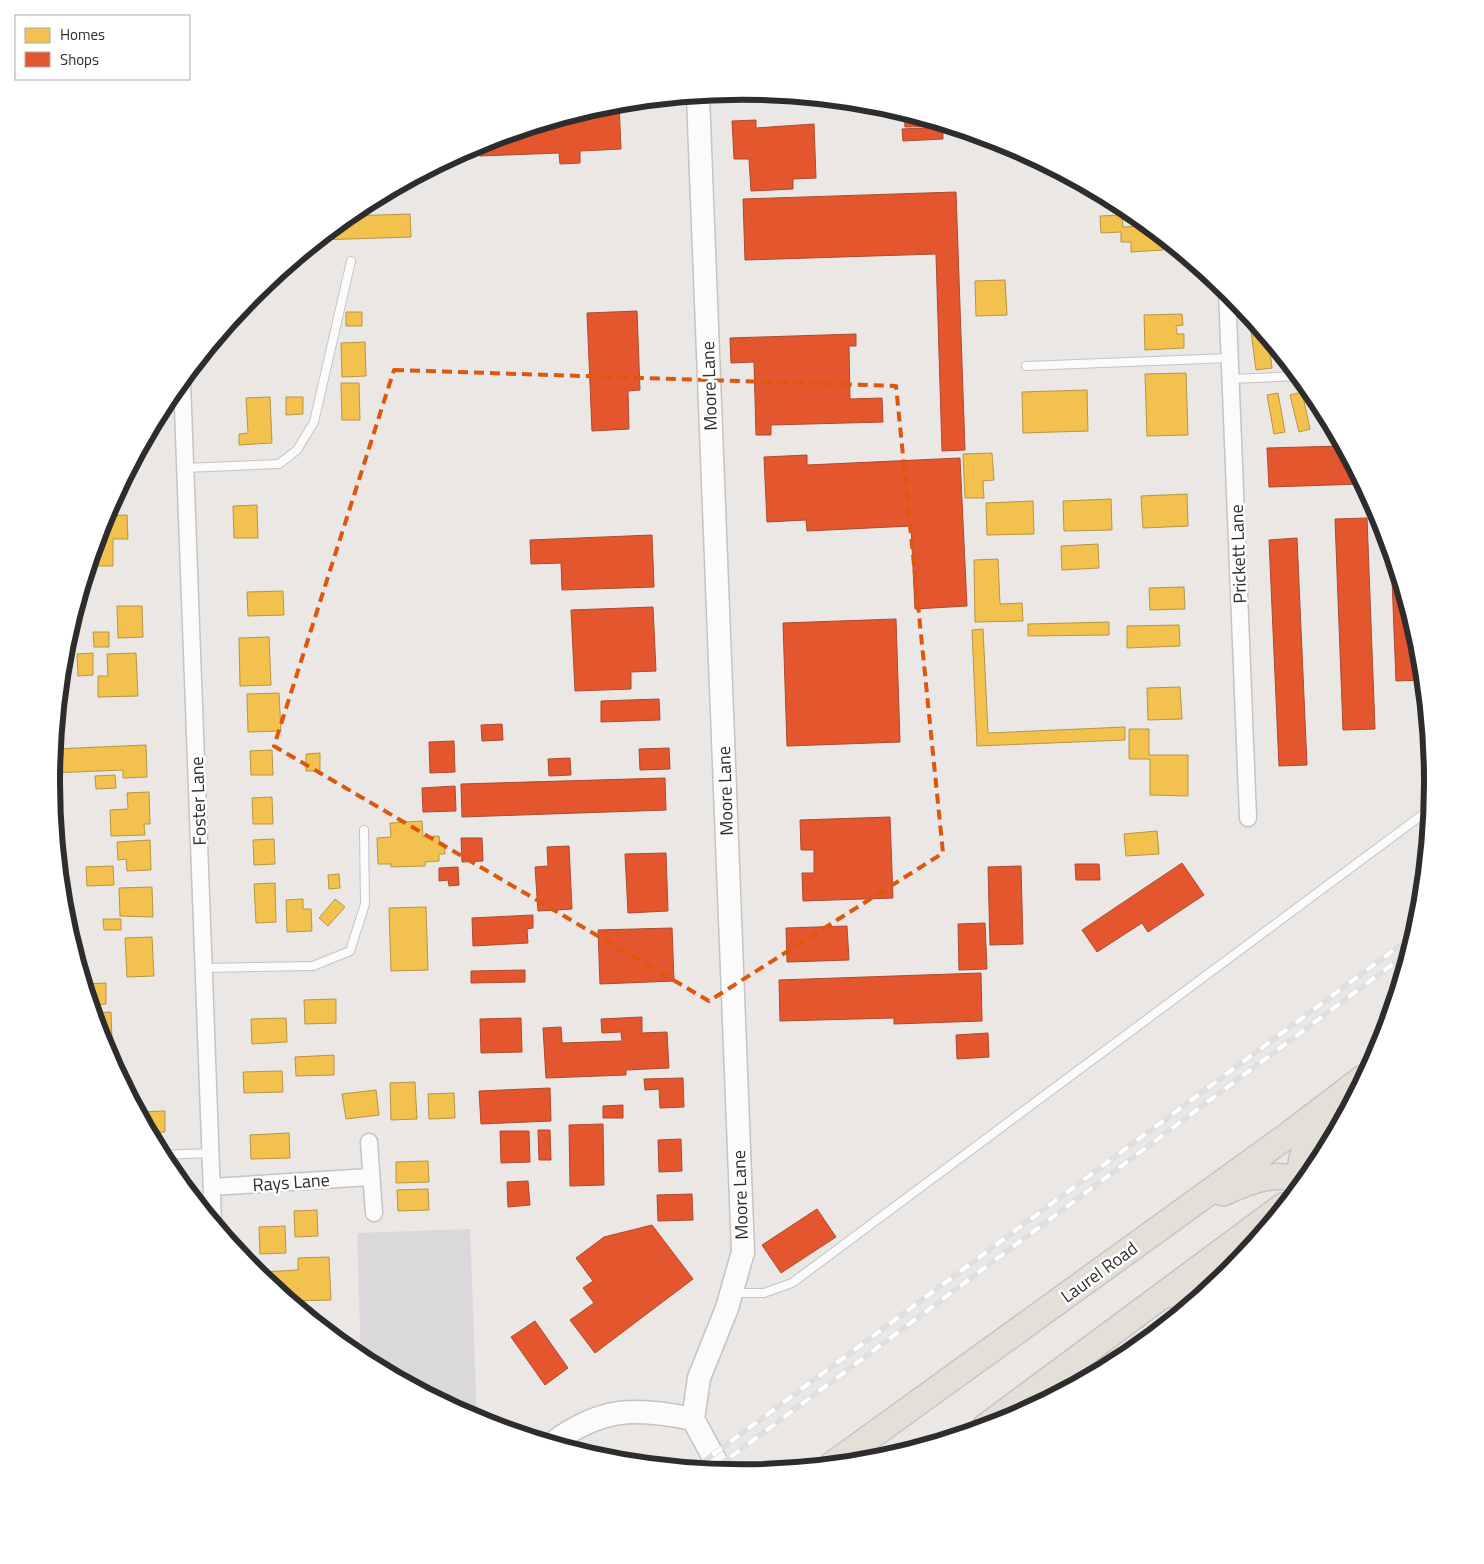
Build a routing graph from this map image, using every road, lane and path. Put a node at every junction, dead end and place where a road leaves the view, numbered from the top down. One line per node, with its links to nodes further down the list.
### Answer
1 (698, 101): 28 (street, Moore Lane)
2 (351, 261): 9 (lane)
3 (1228, 304): 4 (street, Prickett Lane)
4 (1230, 358): 5 (lane); 7 (street, Prickett Lane)
5 (1026, 366)
6 (1290, 376): 7 (lane)
7 (1231, 379): 11 (street, Prickett Lane)
8 (182, 393): 9 (street, Foster Lane)
9 (185, 468): 13 (street, Foster Lane)
10 (1423, 813): 28 (lane)
11 (1248, 818)
12 (364, 830): 13 (lane)
13 (205, 968): 17 (street, Foster Lane)
14 (1353, 1085): 25 (main road, Laurel Road)
15 (1348, 1096): 19 (main road)
16 (369, 1142): 20 (street)
17 (211, 1153): 18 (lane); 22 (street, Foster Lane)
18 (171, 1155)
19 (1302, 1171)
20 (370, 1177): 22 (street, Rays Lane); 24 (street)
21 (1296, 1180): 25 (main road)
22 (212, 1187): 23 (street, Foster Lane)
23 (213, 1212)
24 (374, 1213)
25 (1172, 1219): 33 (main road, Laurel Road)
26 (1265, 1219): 29 (main road)
27 (1200, 1287): 29 (main road)
28 (731, 1293): 31 (street, Moore Lane)
29 (1152, 1303): 30 (main road)
30 (1008, 1410)
31 (693, 1419): 32 (street); 34 (street)
32 (559, 1439)
33 (845, 1456)
34 (717, 1463)

